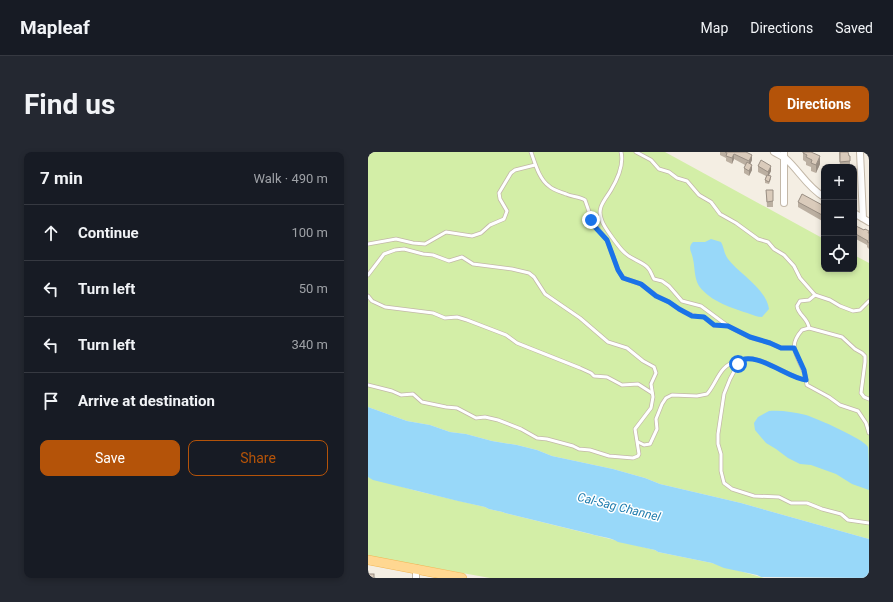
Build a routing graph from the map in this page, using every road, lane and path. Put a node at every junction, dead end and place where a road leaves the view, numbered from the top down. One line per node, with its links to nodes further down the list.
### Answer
1 (532, 152): 7 (lane)
2 (622, 152): 17 (lane)
3 (636, 152): 14 (lane)
4 (774, 152): 6 (street)
5 (860, 152): 11 (street)
6 (785, 155): 8 (street); 9 (street)
7 (535, 165): 12 (lane); 17 (lane)
8 (821, 194)
9 (784, 203)
10 (857, 215): 11 (street)
11 (866, 220)
12 (368, 244)
13 (368, 275): 23 (lane)
14 (815, 295): 16 (lane); 18 (lane)
15 (368, 296): 23 (lane)
16 (869, 301)
17 (728, 326): 19 (lane)
18 (809, 328): 19 (lane); 24 (lane)
19 (794, 348): 21 (lane)
20 (737, 362): 21 (lane); 26 (lane); 27 (lane)
21 (806, 380): 25 (lane)
22 (368, 385): 26 (lane)
23 (652, 393): 26 (lane)
24 (869, 399)
25 (869, 433)
26 (638, 442)
27 (869, 523)
28 (368, 560): 29 (main road)
29 (416, 568): 30 (street); 31 (main road)
30 (416, 578)
31 (462, 578)

